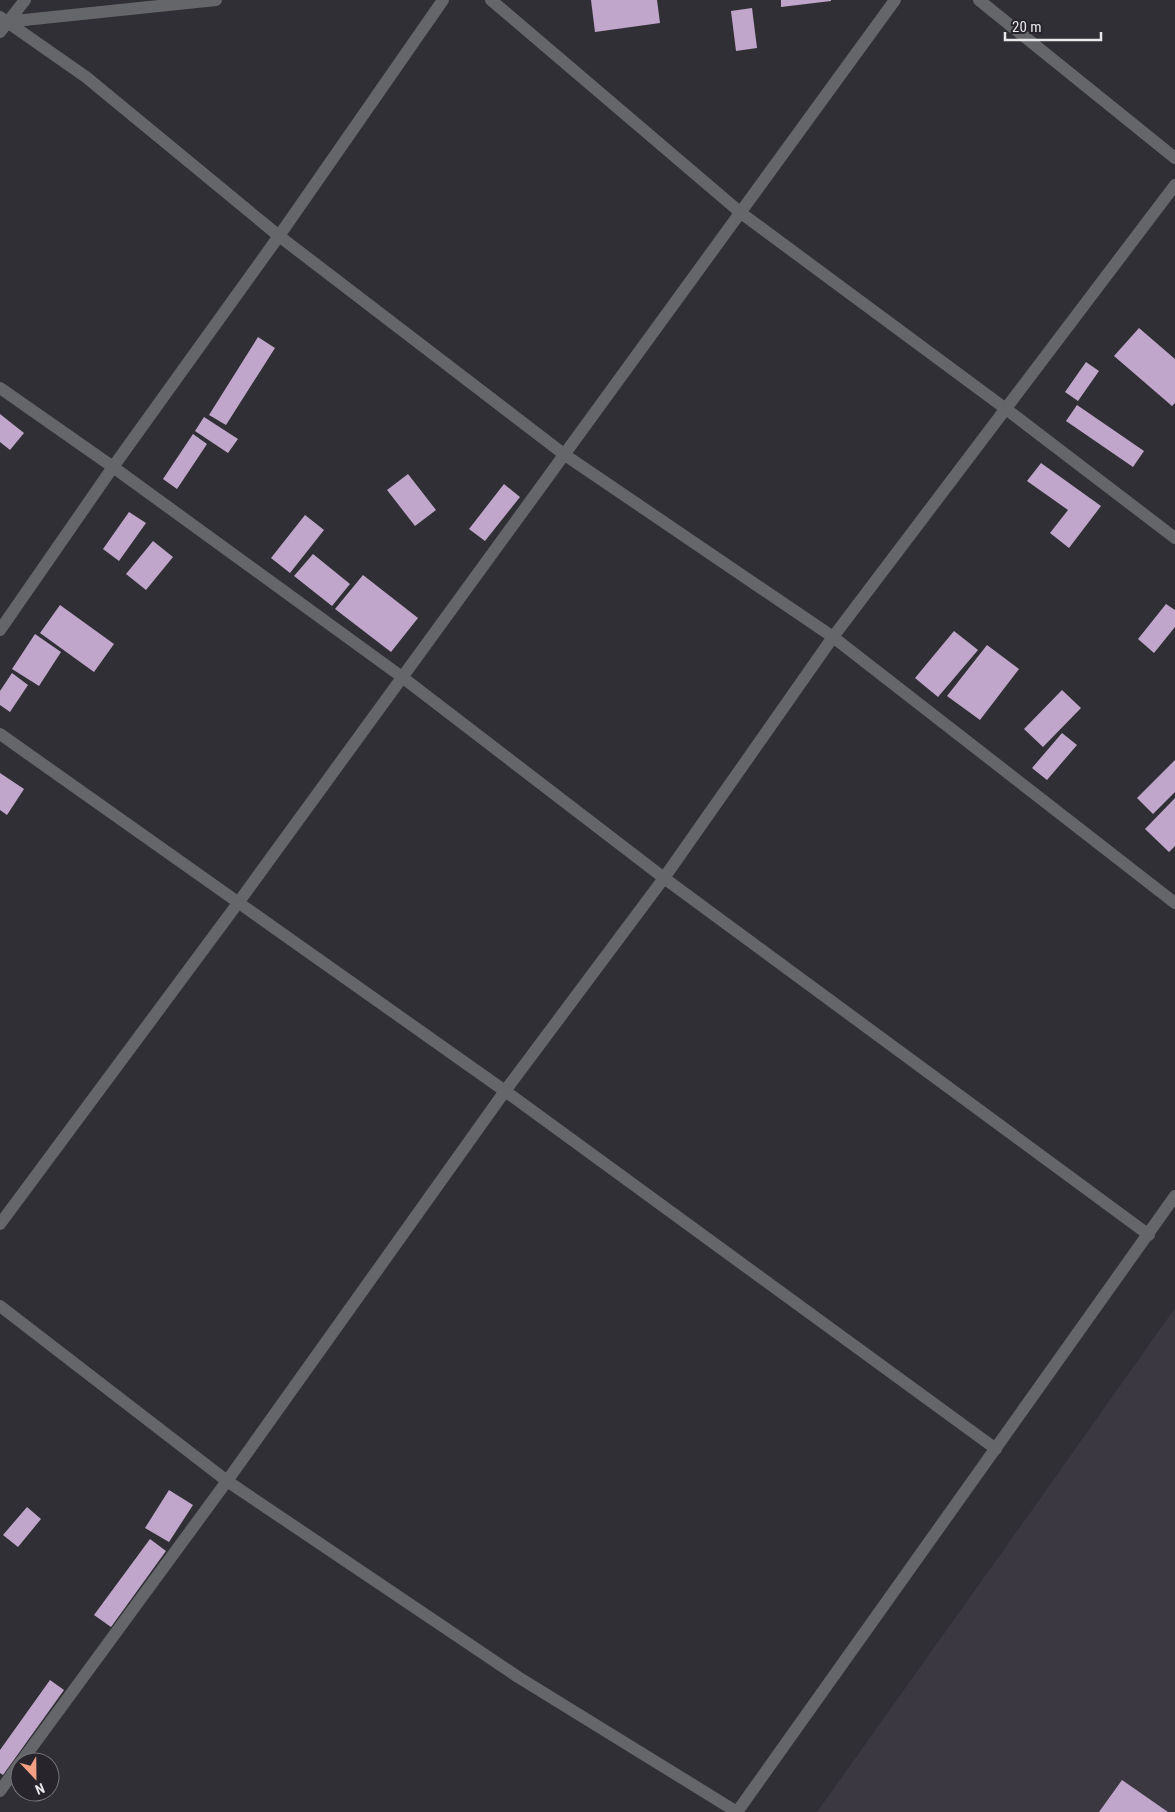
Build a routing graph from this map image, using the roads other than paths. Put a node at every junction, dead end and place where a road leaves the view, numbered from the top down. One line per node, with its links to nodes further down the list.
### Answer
1 (26, 0): 7 (street)
2 (216, 0): 7 (street)
3 (443, 0): 11 (street)
4 (491, 0): 10 (street)
5 (895, 0): 10 (street)
6 (979, 0): 8 (street)
7 (2, 24): 11 (street)
8 (1175, 158)
9 (1175, 185): 13 (street)
10 (742, 213): 13 (street); 14 (street)
11 (279, 236): 14 (street); 15 (street)
12 (0, 388): 15 (street)
13 (1006, 409): 16 (street); 18 (street)
14 (565, 455): 18 (street); 19 (street)
15 (113, 467): 17 (street); 19 (street)
16 (1175, 538)
17 (0, 630)
18 (833, 637): 21 (street); 23 (street)
19 (402, 677): 21 (street); 22 (street)
20 (0, 734): 22 (street)
21 (664, 878): 24 (street); 27 (street)
22 (238, 903): 24 (street); 26 (street)
23 (1175, 903)
24 (505, 1091): 29 (street); 30 (street)
25 (1175, 1196): 27 (street)
26 (0, 1224)
27 (1149, 1235): 29 (street)
28 (0, 1306): 30 (street)
29 (996, 1449): 34 (street)
30 (227, 1481): 31 (street); 34 (street)
31 (28, 1752)
32 (10, 1777): 33 (street)
33 (0, 1791)
34 (737, 1812)

